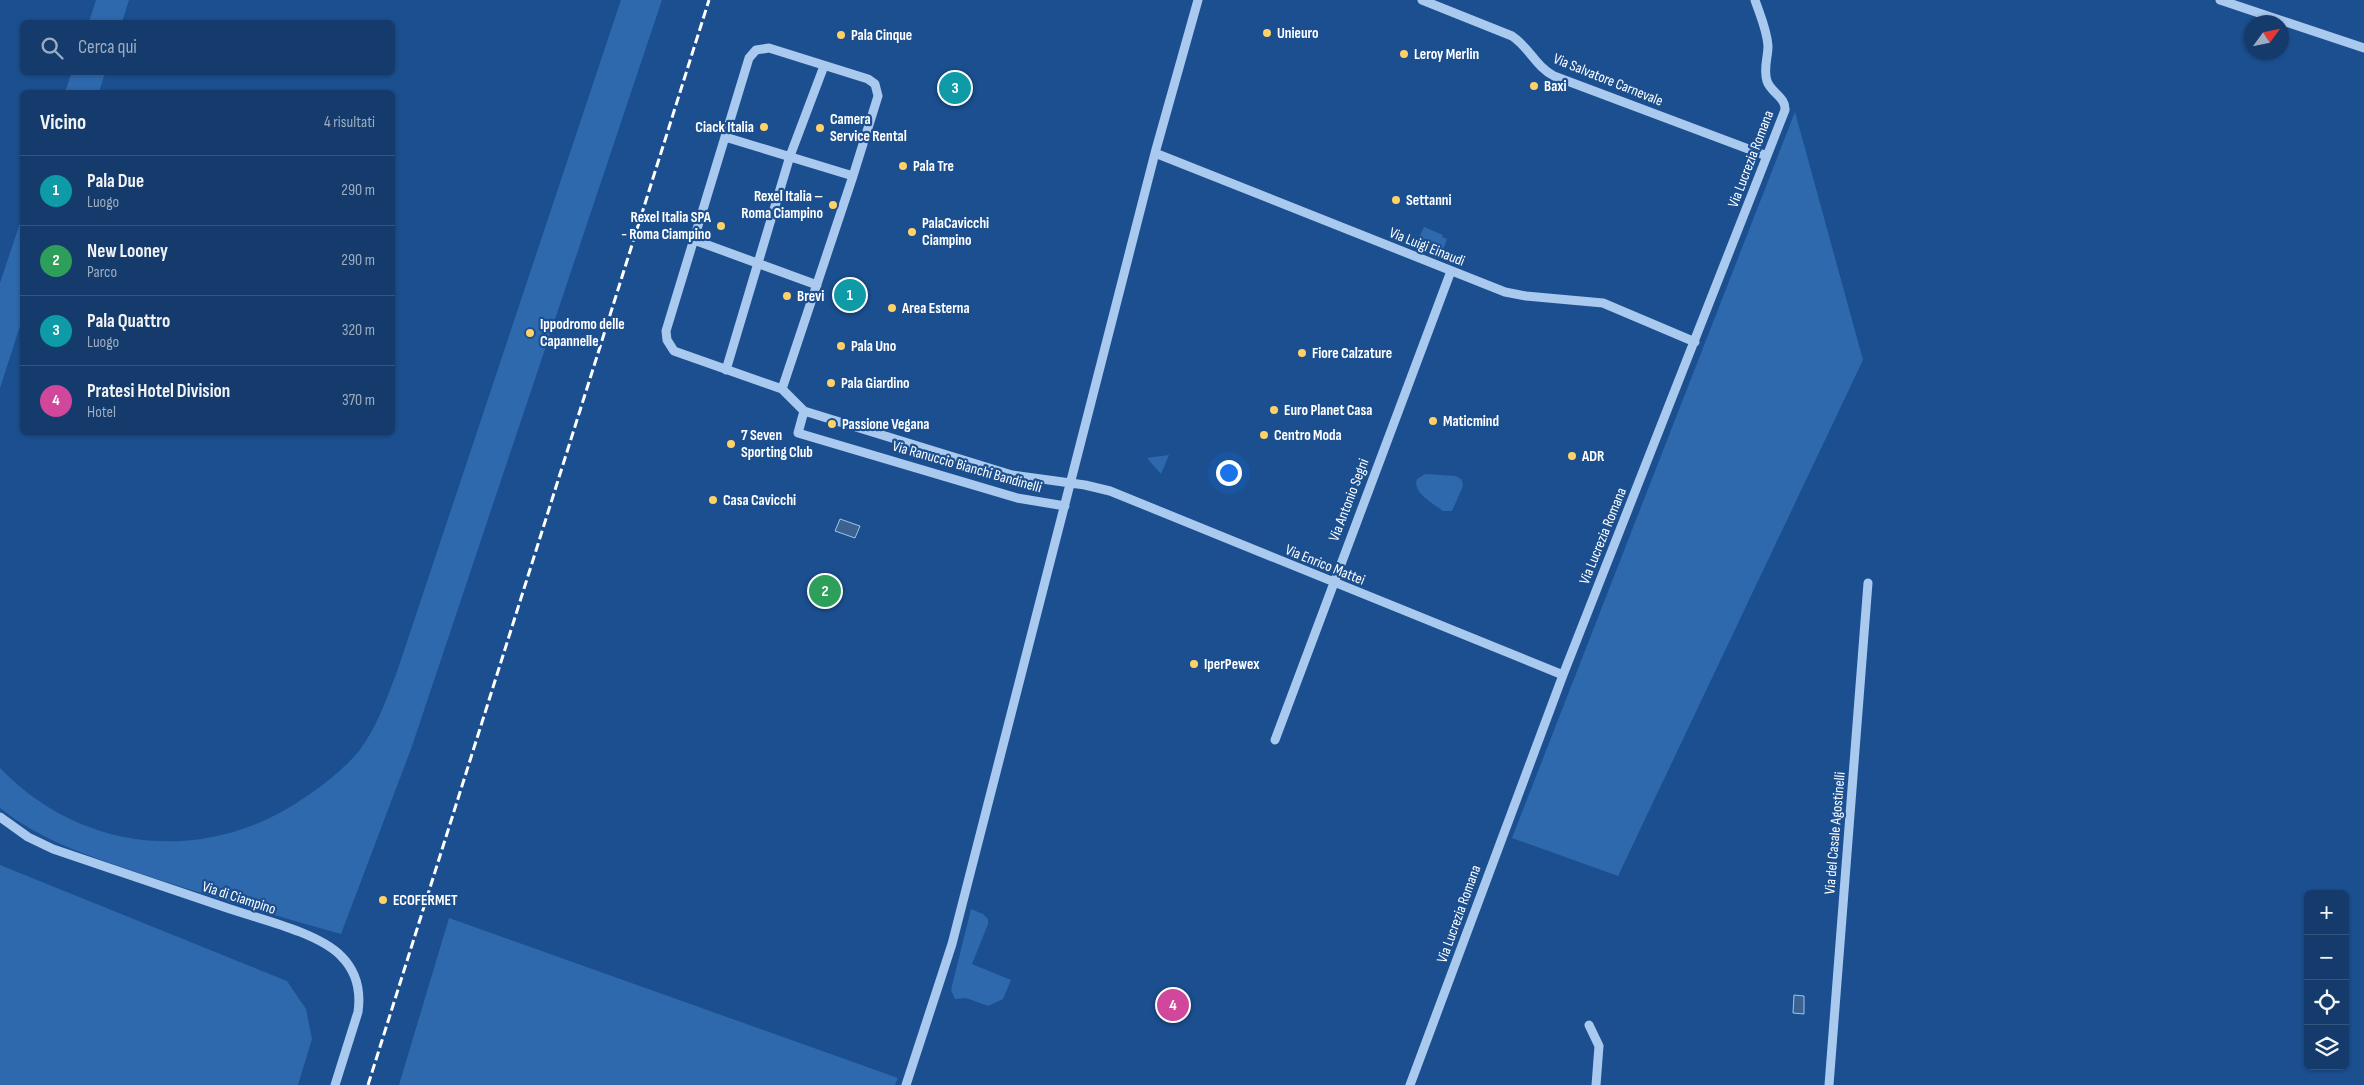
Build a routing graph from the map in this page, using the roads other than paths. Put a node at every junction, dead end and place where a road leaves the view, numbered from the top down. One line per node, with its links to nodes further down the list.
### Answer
1 (1198, 0): 8 (street)
2 (1422, 0): 10 (street, Via Salvatore Carnevale)
3 (1755, 0): 10 (street, Via Lucrezia Romana)
4 (2220, 0): 5 (street)
5 (2364, 48)
6 (824, 66): 7 (street, Via Ranuccio Bianchi Bandinelli); 9 (street); 11 (street, Via Ranuccio Bianchi Bandinelli)
7 (725, 137): 9 (street); 12 (street, Via Ranuccio Bianchi Bandinelli)
8 (1155, 153): 14 (street, Via Luigi Einaudi); 20 (street)
9 (790, 156): 11 (street); 13 (street)
10 (1768, 156): 16 (street, Via Lucrezia Romana)
11 (853, 176): 15 (street, Via Ranuccio Bianchi Bandinelli)
12 (694, 240): 13 (street); 17 (street, Via Ranuccio Bianchi Bandinelli)
13 (758, 264): 15 (street); 17 (street)
14 (1451, 271): 16 (street, Via Luigi Einaudi); 22 (street, Via Antonio Segni)
15 (817, 285): 18 (street, Via Ranuccio Bianchi Bandinelli)
16 (1695, 342): 24 (street, Via Lucrezia Romana)
17 (726, 370): 18 (street, Via Ranuccio Bianchi Bandinelli)
18 (782, 389): 19 (street, Via Ranuccio Bianchi Bandinelli)
19 (804, 412): 20 (street, Via Ranuccio Bianchi Bandinelli); 21 (street, Via Ranuccio Bianchi Bandinelli)
20 (1074, 483): 21 (street); 22 (street, Via Enrico Mattei)
21 (1065, 506): 29 (street)
22 (1332, 583): 24 (street, Via Enrico Mattei); 25 (street, Via Antonio Segni)
23 (1868, 583): 32 (street, Via del Casale Agostinelli)
24 (1563, 675): 30 (street, Via Lucrezia Romana)
25 (1275, 740)
26 (0, 817): 28 (street, Via di Ciampino)
27 (1590, 1025): 31 (street)
28 (335, 1085)
29 (906, 1085)
30 (1410, 1085)
31 (1596, 1085)
32 (1829, 1085)

